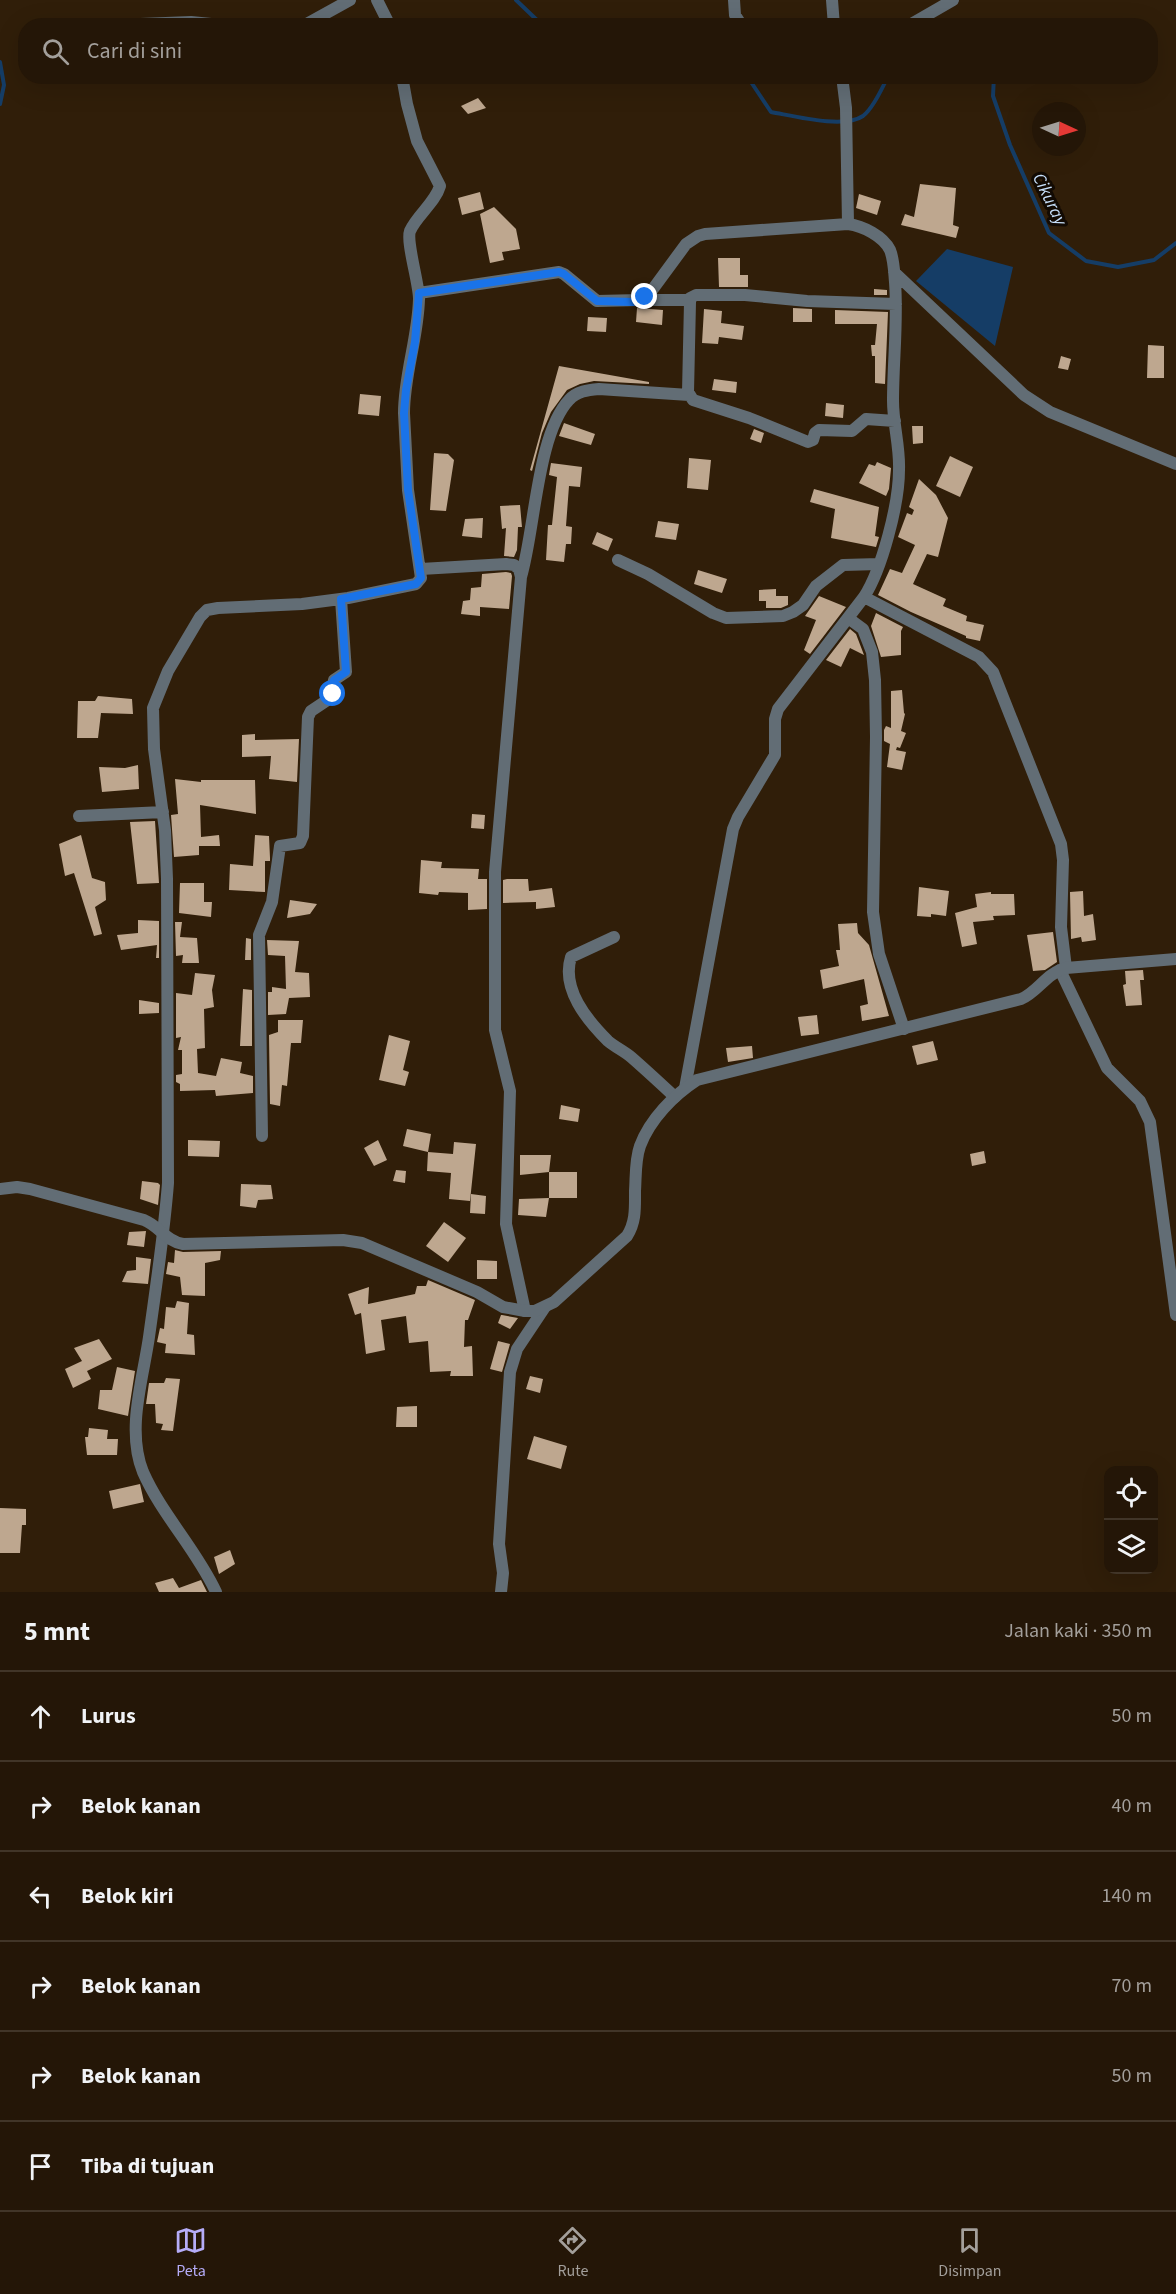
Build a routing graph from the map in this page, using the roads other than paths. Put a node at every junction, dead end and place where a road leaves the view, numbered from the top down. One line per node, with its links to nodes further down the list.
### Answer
1 (350, 0): 6 (street)
2 (377, 0): 7 (street)
3 (734, 0): 8 (street)
4 (832, 0): 9 (street)
5 (953, 0): 10 (street)
6 (317, 18)
7 (386, 18)
8 (737, 18)
9 (833, 18)
10 (922, 18)
11 (403, 84): 15 (street)
12 (843, 84): 13 (street)
13 (848, 224): 14 (street); 16 (street)
14 (894, 272): 18 (street); 21 (street)
15 (419, 293): 16 (street); 24 (street)
16 (640, 300): 17 (street)
17 (690, 300): 18 (street); 19 (street)
18 (896, 304): 20 (street)
19 (689, 396): 20 (street); 25 (street)
20 (895, 421): 23 (street)
21 (1176, 464)
22 (618, 560): 23 (street)
23 (879, 564): 26 (street)
24 (421, 569): 25 (street); 27 (street)
25 (521, 577): 41 (street)
26 (864, 597): 28 (street); 33 (street)
27 (341, 599): 29 (street); 37 (street)
28 (848, 618): 34 (street); 35 (street)
29 (163, 812): 30 (street); 39 (street)
30 (79, 816)
31 (614, 937): 36 (street)
32 (1176, 959): 33 (street)
33 (1063, 969): 34 (street); 42 (street)
34 (904, 1029): 35 (street)
35 (685, 1088): 36 (street)
36 (675, 1097): 40 (street)
37 (262, 1136)
38 (0, 1189): 39 (street)
39 (163, 1235): 41 (street); 43 (street)
40 (545, 1307): 41 (street); 44 (street)
41 (525, 1311)
42 (1176, 1315)
43 (216, 1592)
44 (501, 1592)

